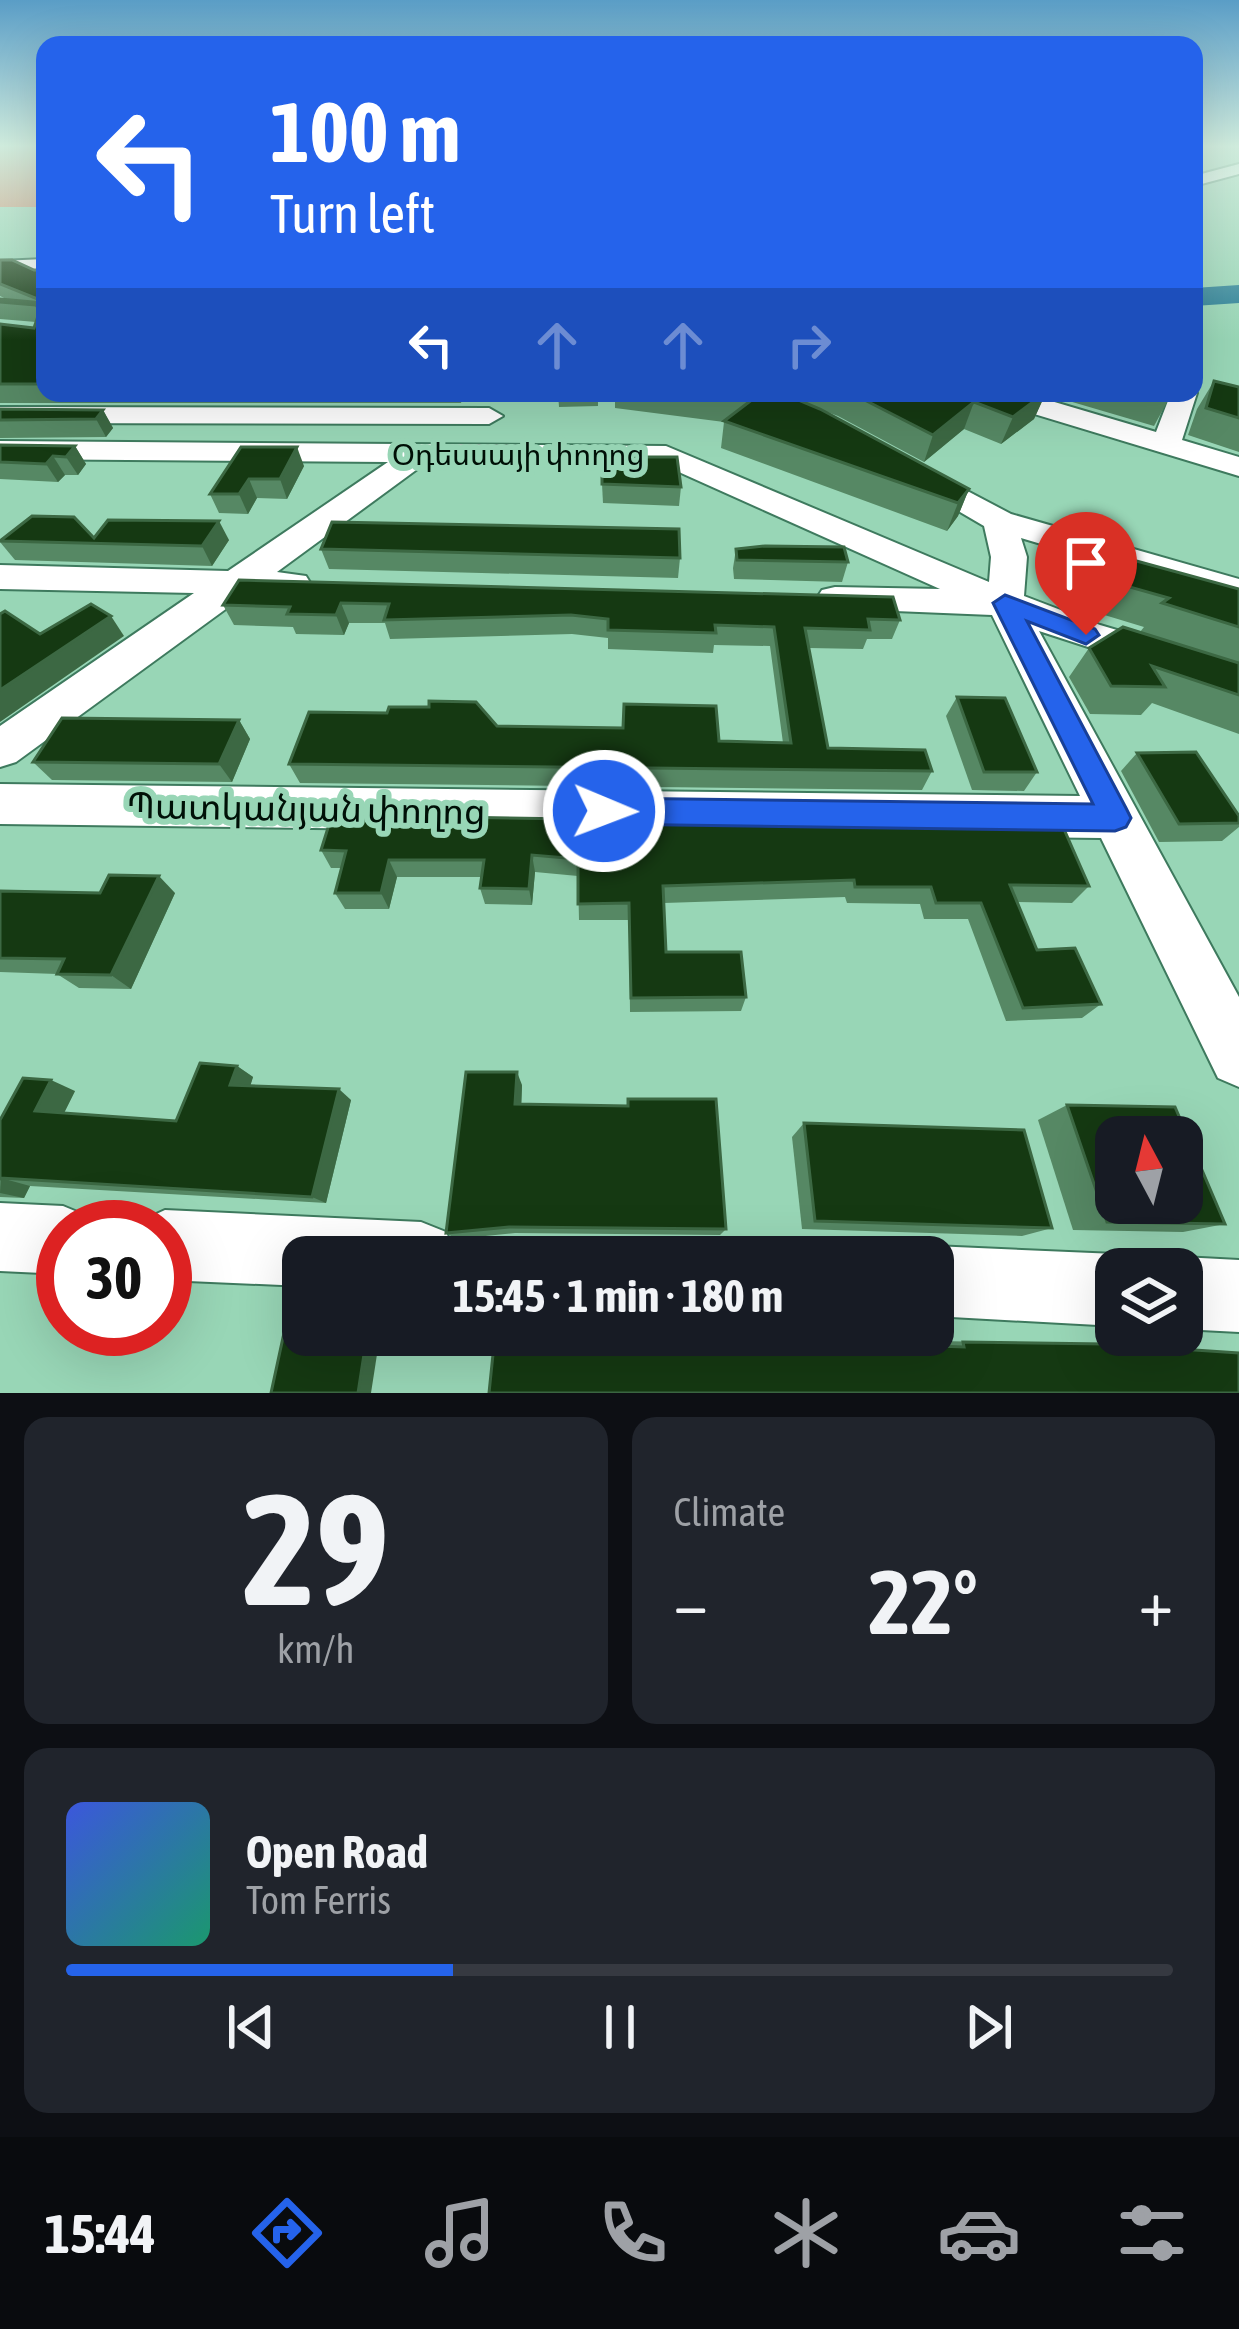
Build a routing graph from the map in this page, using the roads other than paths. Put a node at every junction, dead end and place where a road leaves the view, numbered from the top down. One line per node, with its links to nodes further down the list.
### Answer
1 (0, 247): 2 (street)
2 (36, 265): 3 (street)
3 (0, 267)
4 (1025, 402): 8 (street)
5 (1181, 402): 8 (street)
6 (492, 404): 7 (street, Օդեսսայի փողոց); 10 (street)
7 (0, 416)
8 (1166, 445): 13 (street)
9 (0, 450): 11 (street, Օդեսսայի փողոց)
10 (490, 453): 11 (street, Օդեսսայի փողոց); 20 (street, Օդեսսայի փողոց)
11 (418, 455): 16 (street)
12 (883, 455): 14 (street)
13 (1239, 467)
14 (999, 521): 18 (street); 20 (street)
15 (4, 580): 16 (street)
16 (241, 582): 17 (street); 22 (street)
17 (336, 585)
18 (1239, 592)
19 (790, 597): 20 (street)
20 (1005, 603): 21 (street, Օդեսսայի փողոց); 24 (street)
21 (1239, 681)
22 (0, 749)
23 (0, 804): 24 (street, Պատկանյան փողոց)
24 (1115, 818): 25 (street)
25 (1239, 1057)
26 (0, 1237): 27 (street)
27 (36, 1239)
28 (192, 1246): 29 (street)
29 (282, 1250)
30 (954, 1282): 31 (street)
31 (1095, 1289)
32 (1203, 1294): 33 (street)
33 (1239, 1296)

